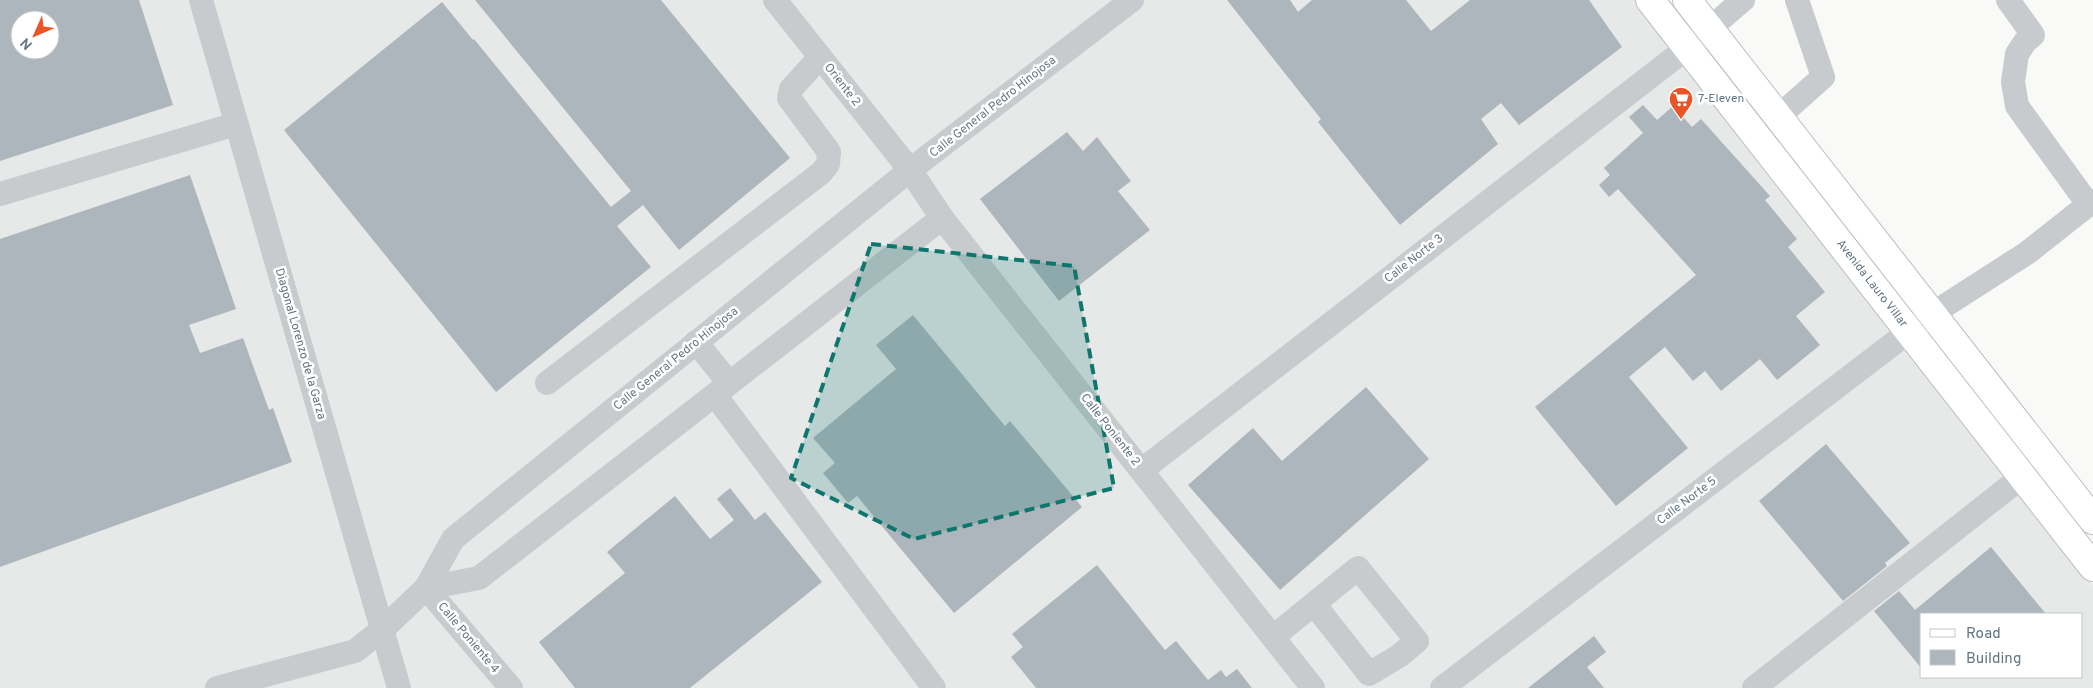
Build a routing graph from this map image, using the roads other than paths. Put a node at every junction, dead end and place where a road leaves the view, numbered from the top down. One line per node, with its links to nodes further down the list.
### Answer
1 (200, 0): 13 (street, Diagonal Lorenzo de la Garza)
2 (775, 0): 11 (street, Oriente 2)
3 (1132, 0): 14 (street, Calle General Pedro Hinojosa)
4 (1650, 0): 10 (main road, Avenida Lauro Villar)
5 (1687, 0): 9 (main road)
6 (1743, 0): 9 (street, Calle Norte 3)
7 (1797, 0): 12 (street)
8 (2008, 0): 16 (street)
9 (1709, 28): 10 (street, Calle Norte 3); 12 (main road)
10 (1687, 48): 19 (main road, Avenida Lauro Villar); 23 (street, Calle Norte 3)
11 (820, 57): 14 (street, Oriente 2); 21 (street)
12 (1778, 117): 18 (main road)
13 (236, 124): 15 (street); 29 (street, Diagonal Lorenzo de la Garza)
14 (910, 170): 17 (street, Calle Poniente 2); 20 (street, Calle General Pedro Hinojosa)
15 (0, 194)
16 (2090, 202): 18 (street, Calle Norte 5)
17 (942, 218): 22 (street); 23 (street, Calle Poniente 2)
18 (1932, 314): 19 (street, Calle Norte 5); 25 (main road)
19 (1910, 332): 24 (main road, Avenida Lauro Villar); 36 (street, Calle Norte 5)
20 (696, 342): 22 (street); 27 (street, Calle General Pedro Hinojosa)
21 (547, 383)
22 (722, 389): 27 (street); 34 (street)
23 (1142, 470): 30 (street, Calle Poniente 2)
24 (2023, 476): 26 (main road, Avenida Lauro Villar); 37 (street)
25 (2093, 520)
26 (2093, 567)
27 (426, 588): 29 (street, Calle General Pedro Hinojosa); 33 (street, Calle Poniente 4)
28 (1314, 604): 30 (street)
29 (383, 629): 31 (street, Calle General Pedro Hinojosa); 32 (street, Diagonal Lorenzo de la Garza)
30 (1273, 637): 35 (street, Calle Poniente 2)
31 (217, 688)
32 (399, 688)
33 (511, 688)
34 (934, 688)
35 (1313, 688)
36 (1442, 688)
37 (1754, 688)

